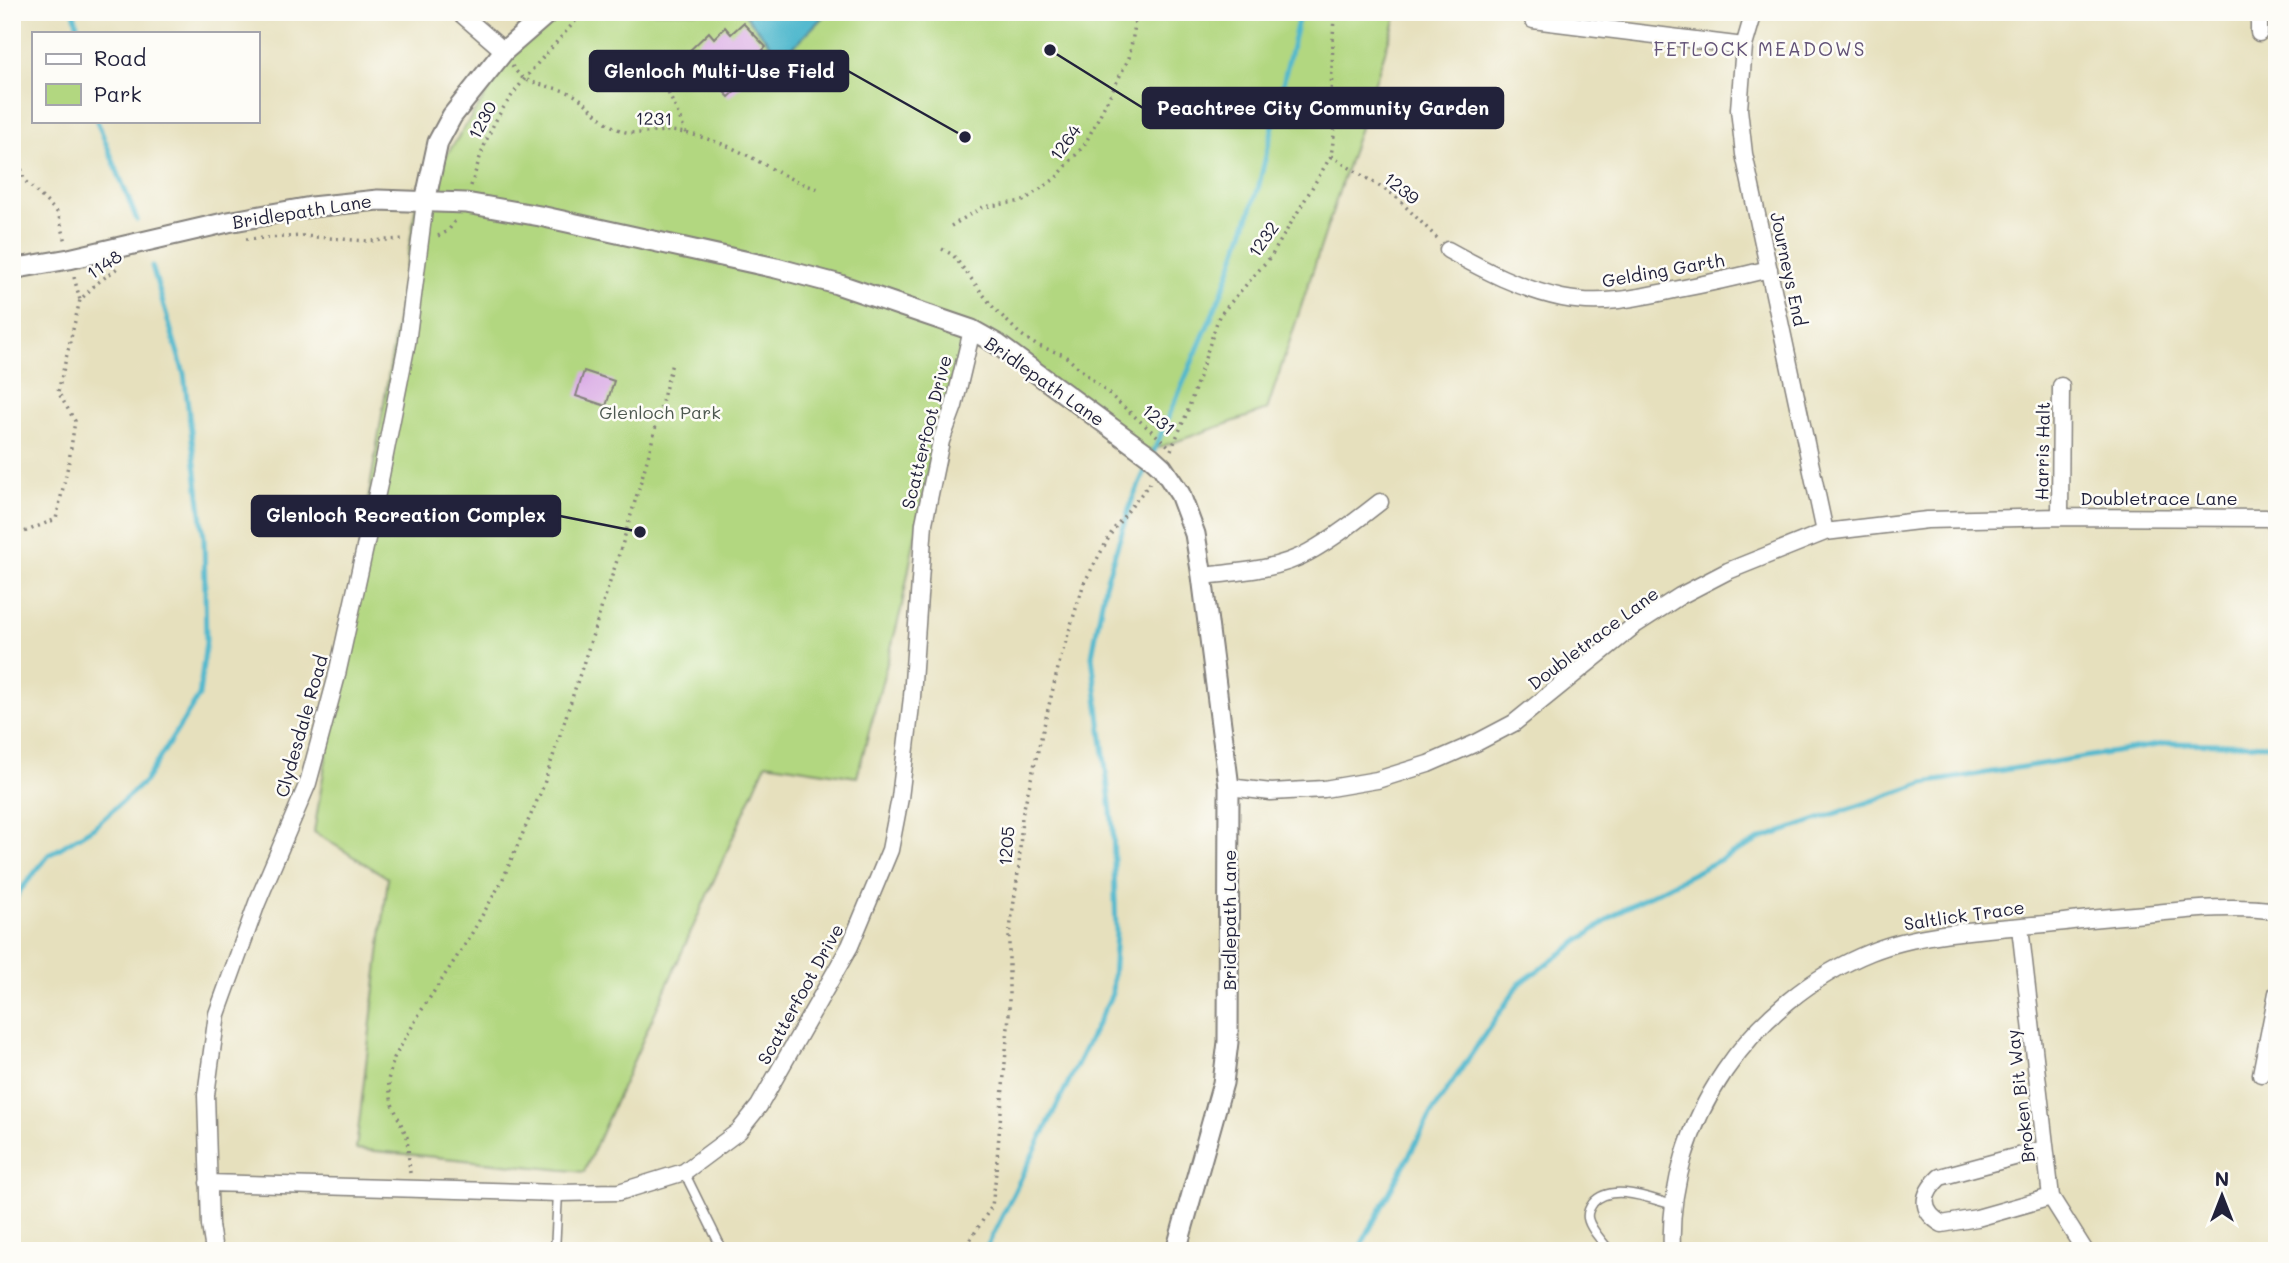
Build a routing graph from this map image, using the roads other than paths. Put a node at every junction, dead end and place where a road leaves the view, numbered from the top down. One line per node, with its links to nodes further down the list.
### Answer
1 (459, 12): 8 (street)
2 (549, 12): 8 (street)
3 (1754, 12): 7 (street, Journeys End)
4 (2259, 12): 6 (street)
5 (1532, 20): 7 (street)
6 (2259, 33)
7 (1744, 46): 12 (street, Journeys End)
8 (502, 53): 9 (street)
9 (425, 202): 11 (street, Bridlepath Lane); 13 (street, Bridlepath Lane); 27 (street, Clydesdale Road)
10 (1448, 250): 12 (street, Gelding Garth)
11 (12, 269)
12 (1769, 269): 18 (street, Journeys End)
13 (972, 330): 19 (street, Bridlepath Lane); 26 (street, Scatterfoot Drive)
14 (2061, 386): 16 (street, Harris Halt)
15 (1380, 502): 19 (street)
16 (2060, 517): 17 (street, Doubletrace Lane); 18 (street, Doubletrace Lane)
17 (2277, 518)
18 (1825, 532): 20 (street, Doubletrace Lane)
19 (1202, 576): 20 (street, Bridlepath Lane)
20 (1229, 787): 34 (street, Bridlepath Lane)
21 (2277, 911): 22 (street, Saltlick Trace)
22 (2020, 927): 25 (street, Broken Bit Way); 30 (street, Saltlick Trace)
23 (2277, 993): 24 (street)
24 (2261, 1074)
25 (2045, 1149): 29 (street, Broken Bit Way); 29 (street)
26 (684, 1172): 28 (street, Scatterfoot Drive); 33 (lane)
27 (208, 1183): 28 (street, Scatterfoot Drive); 31 (street, Clydesdale Road)
28 (558, 1193): 32 (lane)
29 (2051, 1197): 37 (street, Broken Bit Way)
30 (1674, 1205): 35 (lane); 36 (street, Saltlick Trace)
31 (214, 1251)
32 (555, 1251)
33 (723, 1251)
34 (1176, 1251)
35 (1610, 1251)
36 (1672, 1251)
37 (2085, 1251)

